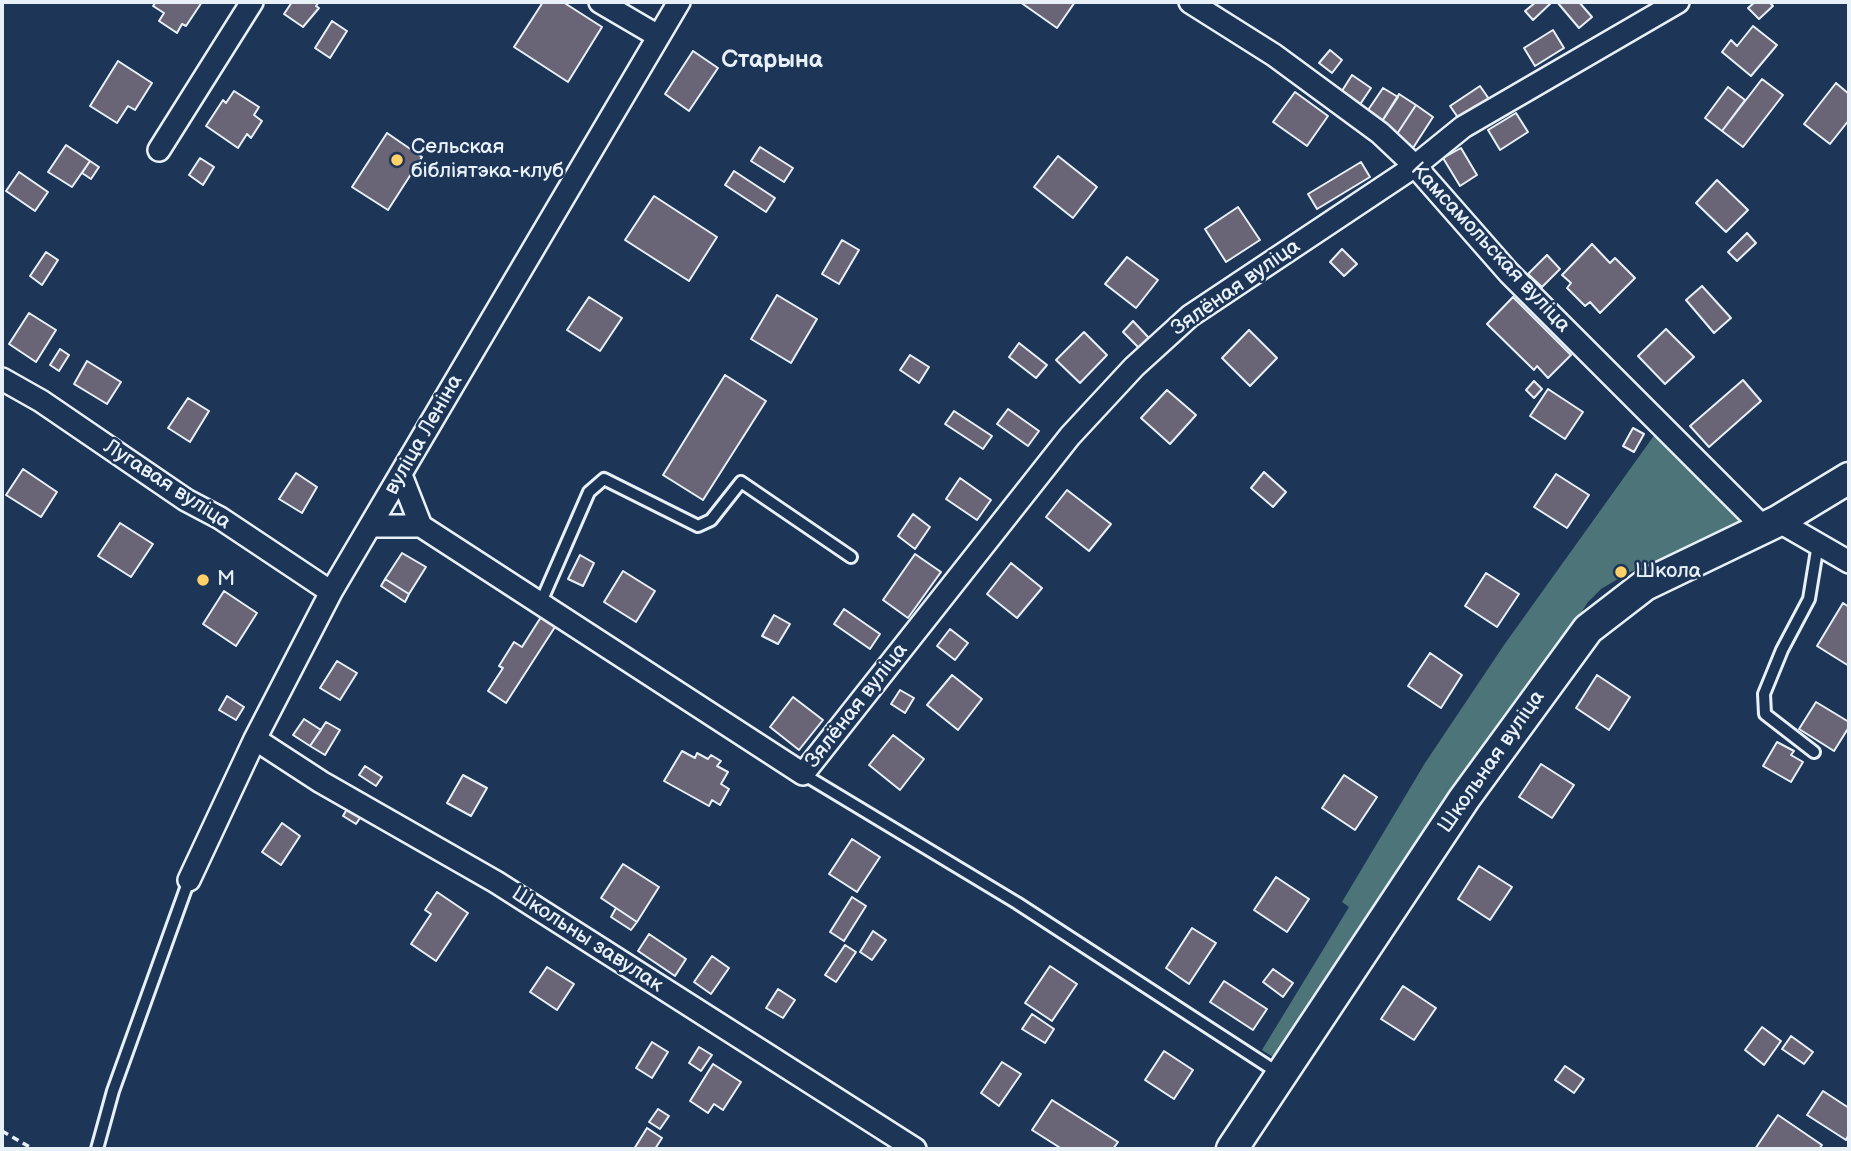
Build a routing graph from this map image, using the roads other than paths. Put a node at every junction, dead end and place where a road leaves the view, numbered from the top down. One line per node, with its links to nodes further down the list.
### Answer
1 (252, 2): 7 (street)
2 (600, 2): 6 (street)
3 (679, 2): 6 (street, вуліца Леніна)
4 (1190, 2): 8 (street, Камсамольская вуліца)
5 (1678, 2): 8 (street, Зялёная вуліца)
6 (658, 36): 10 (street, вуліца Леніна)
7 (159, 150)
8 (1415, 166): 12 (street, Камсамольская вуліца); 22 (street, Зялёная вуліца)
9 (2, 379): 18 (street, Лугавая вуліца)
10 (401, 475): 13 (street, вуліца Леніна); 14 (street)
11 (1849, 478): 12 (main road, Школьная вуліца)
12 (1770, 524): 15 (street, Камсамольская вуліца); 24 (main road, Школьная вуліца)
13 (370, 526): 14 (street); 18 (street, вуліца Леніна)
14 (421, 526): 19 (street)
15 (1818, 544): 17 (street, Камсамольская вуліца); 21 (lane)
16 (851, 557): 19 (lane)
17 (1849, 562)
18 (331, 592): 20 (street, вуліца Леніна)
19 (541, 602): 22 (street)
20 (255, 738): 23 (street, вуліца Леніна); 26 (street, Школьны завулак)
21 (1814, 752)
22 (803, 774): 24 (lane)
23 (189, 880): 25 (lane)
24 (1282, 1075): 27 (main road, Школьная вуліца)
25 (97, 1149)
26 (915, 1149)
27 (1232, 1149)

